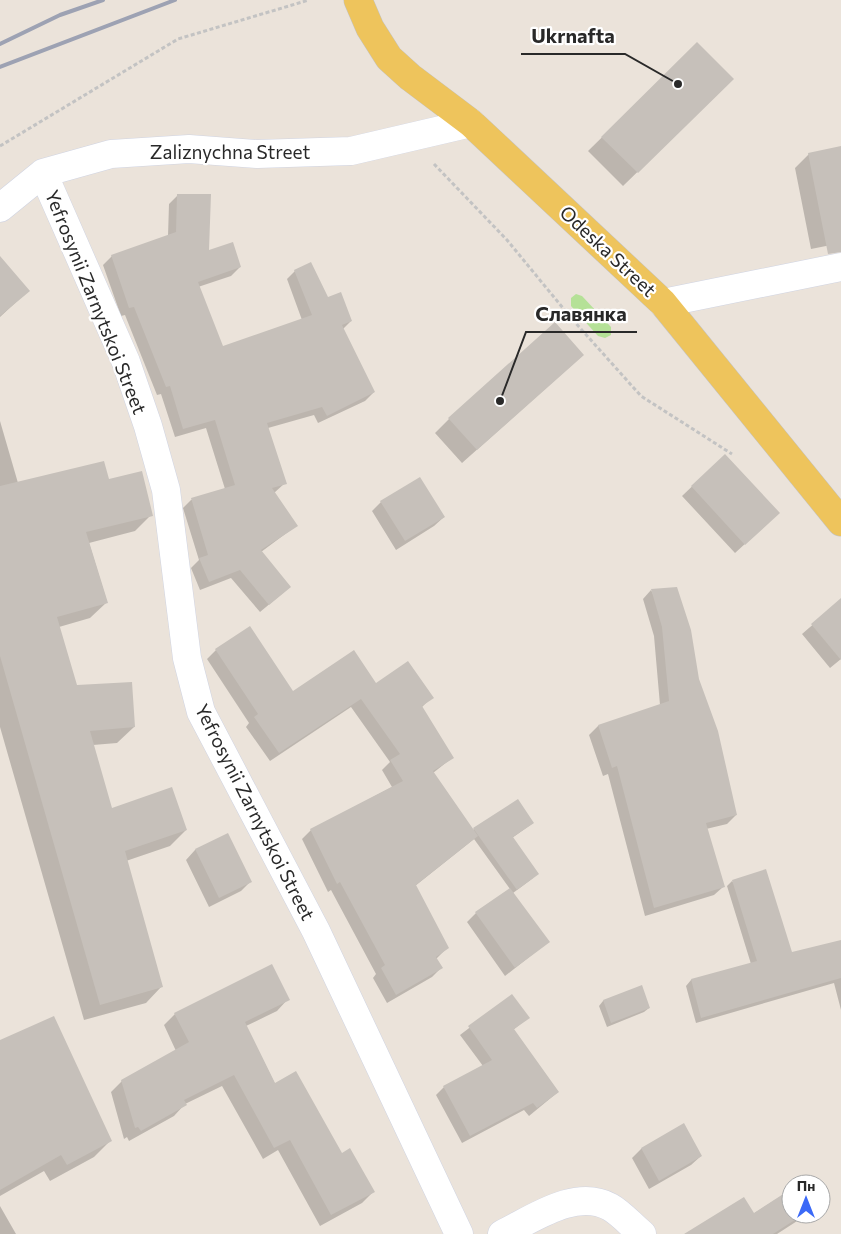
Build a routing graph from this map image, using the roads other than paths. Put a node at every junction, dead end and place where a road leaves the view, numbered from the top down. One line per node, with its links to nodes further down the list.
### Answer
1 (358, 0): 2 (main road, Odeska Street)
2 (471, 123): 3 (street, Zaliznychna Street); 6 (main road, Odeska Street)
3 (43, 174): 4 (street, Zaliznychna Street); 8 (street, Yefrosynii Zarnytskoi Street)
4 (0, 208)
5 (841, 267): 6 (street)
6 (663, 303): 7 (main road, Odeska Street)
7 (841, 522)
8 (459, 1234)
9 (502, 1234): 10 (street)
10 (642, 1234)

